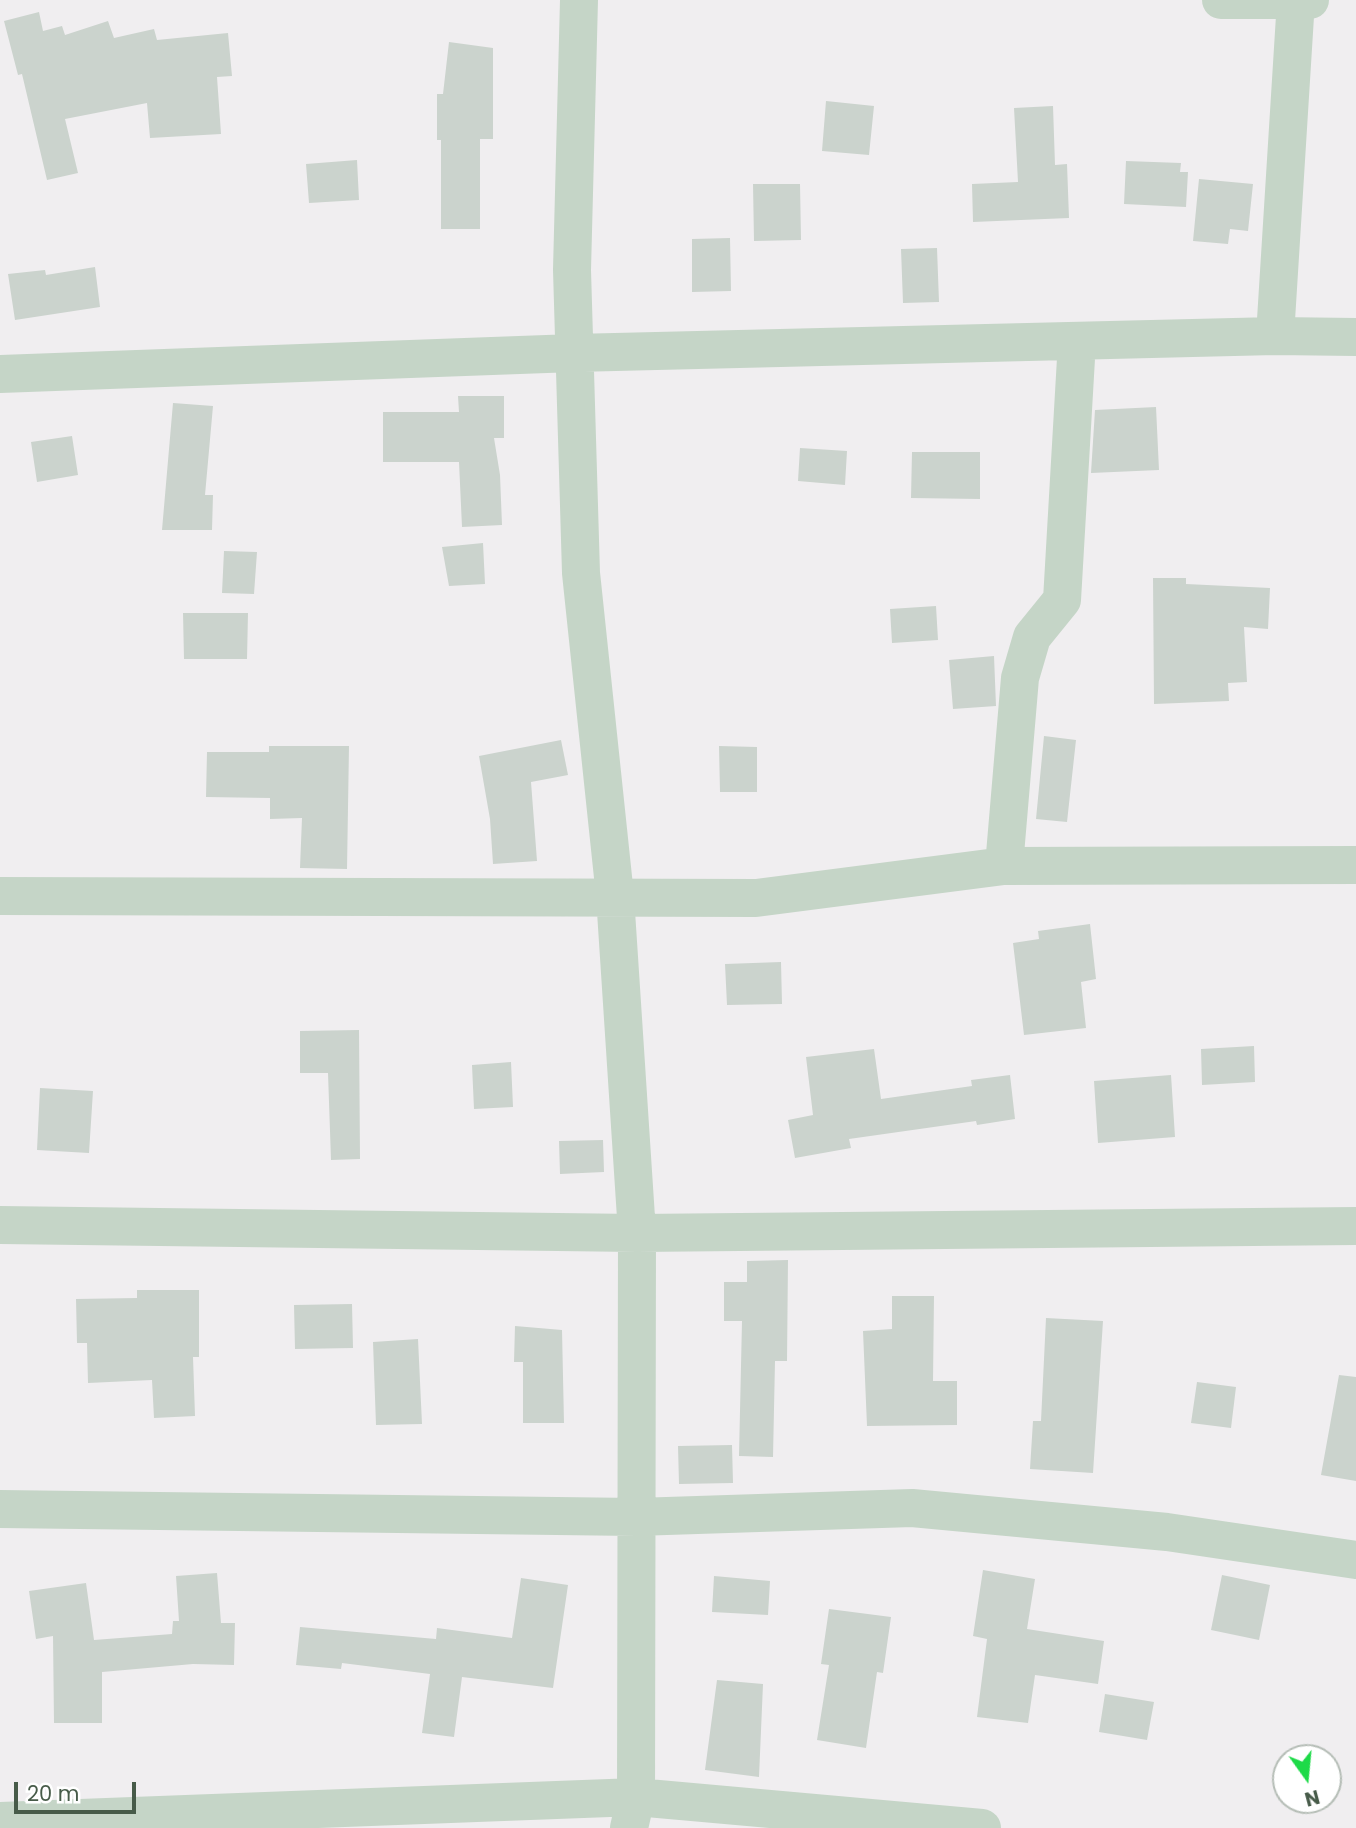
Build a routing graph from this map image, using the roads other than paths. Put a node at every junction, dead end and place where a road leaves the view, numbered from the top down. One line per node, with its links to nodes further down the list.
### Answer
1 (579, 0): 7 (street)
2 (1221, 0): 3 (street)
3 (1300, 0): 4 (street)
4 (1275, 336): 5 (street); 6 (street)
5 (1356, 337)
6 (1077, 341): 7 (street); 10 (street)
7 (574, 353): 8 (street); 12 (street)
8 (0, 374)
9 (1356, 865): 10 (street)
10 (1004, 866): 12 (street)
11 (0, 896): 12 (street)
12 (615, 896): 15 (street)
13 (0, 1225): 15 (street)
14 (1356, 1226): 15 (street)
15 (637, 1233): 17 (street)
16 (0, 1509): 17 (street)
17 (636, 1517): 18 (street); 19 (street)
18 (1356, 1560)
19 (632, 1812): 20 (street); 21 (street)
20 (0, 1821)
21 (982, 1828)

